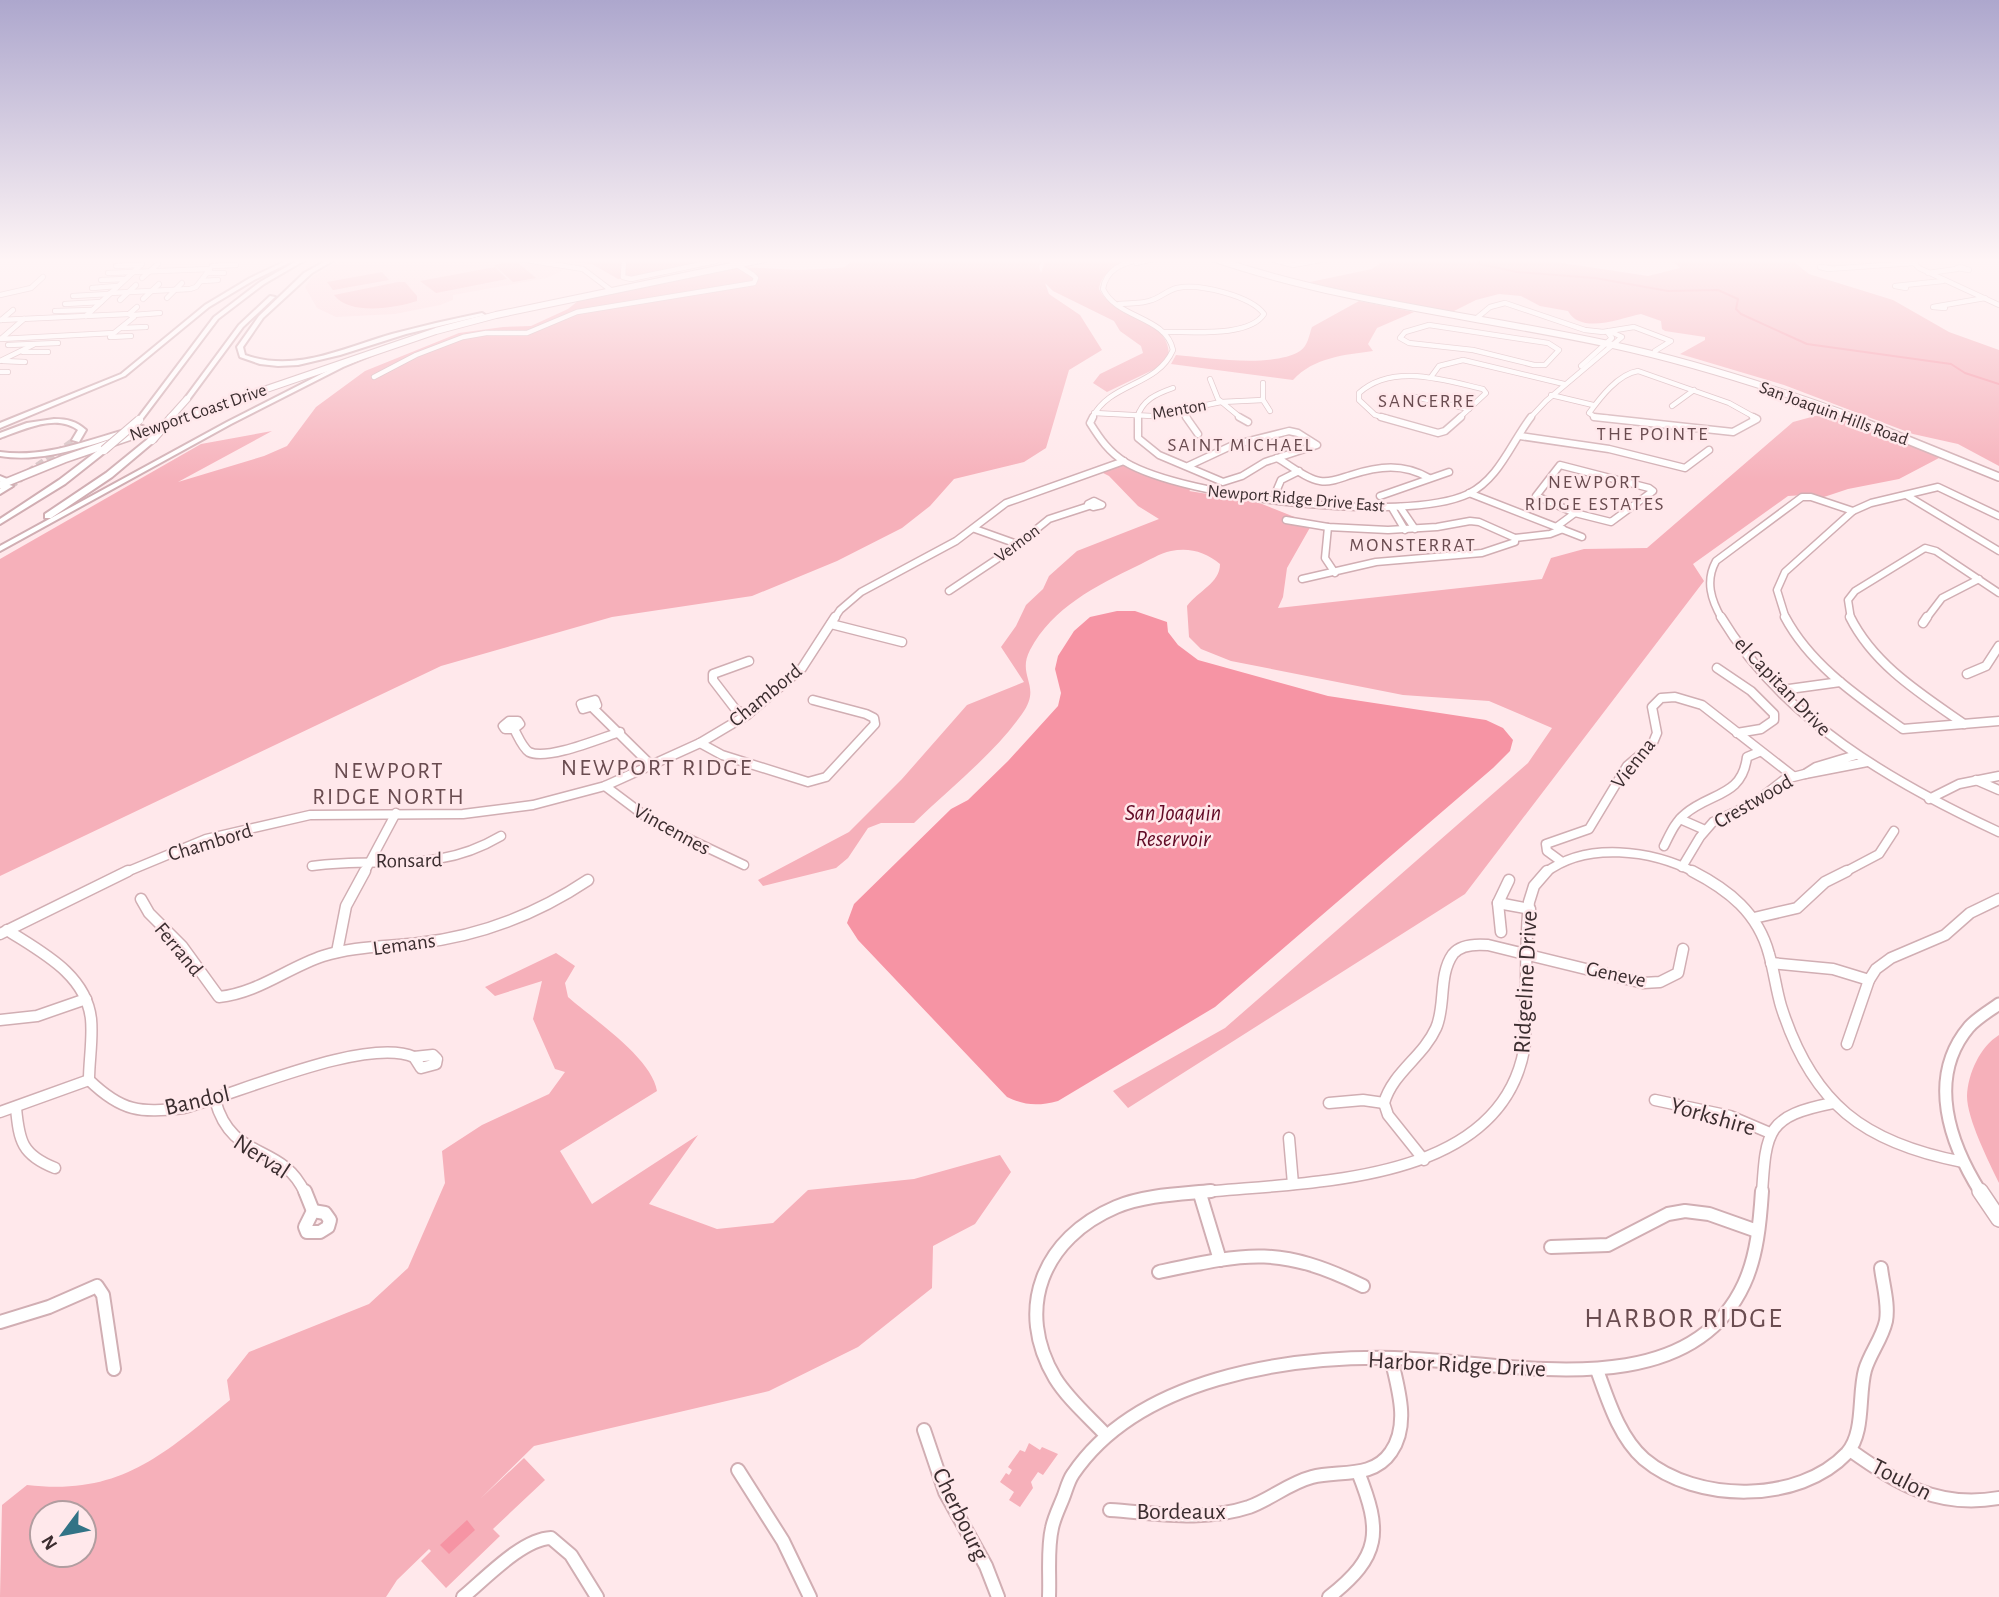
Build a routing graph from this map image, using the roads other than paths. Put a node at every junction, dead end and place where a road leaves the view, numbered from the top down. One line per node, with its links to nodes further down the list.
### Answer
1 (28, 334): 25 (street)
2 (51, 334): 24 (street)
3 (97, 334): 21 (street); 22 (street)
4 (112, 334): 22 (street)
5 (173, 334): 64 (highway)
6 (205, 334): 63 (highway)
7 (235, 334): 103 (highway, bridge)
8 (249, 334): 9 (highway)
9 (401, 334)
10 (416, 334): 63 (main road, Newport Coast Drive)
11 (431, 334): 33 (main road, Newport Coast Drive)
12 (483, 334): 44 (street)
13 (1168, 334): 60 (street)
14 (1404, 334): 34 (street)
15 (1485, 334): 34 (street)
16 (1558, 334): 30 (main road, San Joaquin Hills Road)
17 (1563, 334): 30 (main road, San Joaquin Hills Road)
18 (1613, 334): 30 (street)
19 (1654, 334): 35 (street)
20 (72, 335): 21 (street); 24 (street)
21 (86, 335): 29 (street)
22 (109, 335): 23 (street); 27 (street)
23 (131, 336)
24 (46, 337): 25 (street); 31 (street)
25 (22, 338): 26 (street)
26 (1, 339)
27 (103, 342)
28 (58, 343): 31 (street)
29 (77, 343)
30 (1612, 343): 35 (main road, San Joaquin Hills Road); 48 (street); 77 (main road, San Joaquin Hills Road)
31 (34, 344): 32 (street); 36 (street)
32 (8, 345)
33 (388, 346): 79 (main road, Newport Coast Drive); 103 (highway)
34 (1473, 350): 39 (street)
35 (1655, 351): 75 (main road, San Joaquin Hills Road)
36 (19, 352): 37 (street); 38 (street); 40 (street)
37 (48, 352)
38 (0, 354)
39 (1463, 360): 45 (street); 48 (street)
40 (0, 361): 41 (street)
41 (25, 362)
42 (0, 372): 43 (street)
43 (8, 372)
44 (374, 377)
45 (1431, 377): 57 (street); 57 (street)
46 (1210, 379): 54 (street)
47 (1263, 383): 53 (street)
48 (1564, 384): 51 (street)
49 (1173, 388): 61 (street)
50 (1694, 390): 55 (street); 55 (street); 56 (street)
51 (1551, 395): 55 (street); 67 (street)
52 (1415, 397): 57 (street)
53 (1263, 400): 54 (street, Menton); 58 (street)
54 (1221, 402): 59 (street, Menton); 62 (street)
55 (1593, 405)
56 (1672, 406)
57 (1469, 409)
58 (1270, 411)
59 (1180, 412): 61 (street, Menton); 65 (street)
60 (1094, 413): 61 (street, Menton); 72 (street, Newport Ridge Drive East)
61 (1140, 416): 73 (street)
62 (1248, 422)
63 (139, 424): 70 (highway); 79 (main road, Newport Coast Drive); 94 (highway, bridge)
64 (0, 426)
65 (1198, 434)
66 (0, 436): 68 (highway)
67 (1520, 436): 69 (street); 81 (street)
68 (76, 440)
69 (1709, 450)
70 (0, 454)
71 (1277, 458): 73 (street); 73 (street); 74 (street)
72 (1124, 461): 84 (street, Newport Ridge Drive East); 97 (street, Chambord)
73 (1188, 466)
74 (1299, 471): 78 (street); 84 (street)
75 (1999, 471)
76 (1449, 472): 78 (street)
77 (1999, 477)
78 (1429, 478): 83 (street)
79 (3, 481): 80 (highway)
80 (0, 492)
81 (1469, 494): 86 (street, Newport Ridge Drive East); 96 (street)
82 (1906, 495): 88 (street); 90 (street); 104 (street)
83 (1380, 496)
84 (1273, 499): 87 (street, Newport Ridge Drive East)
85 (1089, 506): 102 (street, Vernon)
86 (1400, 507): 87 (street, Newport Ridge Drive East); 93 (street)
87 (1392, 508): 92 (street)
88 (1853, 511): 117 (street); 118 (street, el Capitan Drive)
89 (1576, 513): 89 (street); 96 (street)
90 (1999, 516)
91 (1286, 520): 95 (street)
92 (1400, 520): 93 (street); 99 (street)
93 (1408, 520): 98 (street)
94 (0, 522)
95 (1328, 527): 99 (street); 105 (street)
96 (1560, 528): 100 (street); 101 (street)
97 (975, 529): 102 (street); 111 (street, Chambord)
98 (1415, 529): 99 (street); 100 (street)
99 (1405, 530)
100 (1513, 537): 105 (street)
101 (1582, 537)
102 (1017, 544): 108 (street, Vernon)
103 (0, 547)
104 (1999, 551)
105 (1335, 573): 106 (street)
106 (1302, 579)
107 (1979, 579): 109 (street); 110 (street); 123 (street)
108 (949, 591)
109 (1999, 593)
110 (1923, 623)
111 (831, 624): 112 (street); 121 (street, Chambord)
112 (902, 642)
113 (1999, 646): 116 (street)
114 (749, 661): 121 (street)
115 (1717, 668): 126 (street)
116 (1967, 674)
117 (1840, 682): 118 (street); 123 (street)
118 (1782, 690): 129 (street, el Capitan Drive)
119 (813, 700): 127 (street)
120 (593, 708): 125 (street)
121 (747, 715): 127 (street, Chambord)
122 (1999, 721): 123 (street)
123 (1965, 724)
124 (514, 729): 125 (street)
125 (620, 732): 131 (street)
126 (1737, 733): 128 (street, Vienna); 147 (street, Vienna)
127 (700, 743): 131 (street, Chambord)
128 (1759, 752): 133 (street, Vienna); 140 (street)
129 (1856, 755): 130 (street, el Capitan Drive); 132 (street, Crestwood)
130 (1867, 762): 132 (street, Crestwood); 138 (street, el Capitan Drive)
131 (652, 766): 136 (street, Chambord)
132 (1805, 774): 133 (street, Crestwood)
133 (1793, 776): 141 (street, Crestwood)
134 (1999, 776): 135 (street)
135 (1975, 780): 137 (street); 138 (street)
136 (605, 786): 139 (street, Chambord); 148 (street, Vincennes)
137 (1999, 790)
138 (1929, 799): 143 (street, el Capitan Drive)
139 (396, 813): 146 (street); 158 (street, Chambord)
140 (1679, 818): 141 (street); 145 (street)
141 (1705, 830): 150 (street, Crestwood)
142 (1894, 831): 157 (street)
143 (1999, 832)
144 (501, 836): 146 (street, Ronsard)
145 (1664, 846)
146 (368, 861): 149 (street, Ronsard); 161 (street)
147 (1562, 862): 150 (street, Ridgeline Drive); 156 (street, Ridgeline Drive)
148 (744, 865)
149 (312, 866)
150 (1682, 867): 157 (street, Ridgeline Drive)
151 (587, 880): 161 (street, Lemans)
152 (1509, 880): 155 (street)
153 (1999, 899): 164 (street)
154 (141, 900): 165 (street, Ferrand)
155 (1498, 903): 156 (street); 159 (street)
156 (1530, 909): 162 (street, Ridgeline Drive)
157 (1754, 918): 163 (street, Ridgeline Drive)
158 (3, 932): 166 (street)
159 (1501, 932)
160 (1683, 949): 162 (street, Geneve)
161 (337, 952): 165 (street, Lemans)
162 (1528, 955): 175 (street); 181 (street, Ridgeline Drive)
163 (1771, 963): 164 (street); 176 (street, Ridgeline Drive)
164 (1869, 981): 169 (street)
165 (219, 997)
166 (86, 999): 168 (street); 171 (street)
167 (1999, 1004): 182 (main road)
168 (0, 1020)
169 (1847, 1044)
170 (414, 1057): 172 (street, Bandol)
171 (89, 1080): 172 (street, Bandol); 177 (street)
172 (215, 1100): 186 (street, Nerval)
173 (1655, 1100): 179 (street, Yorkshire)
174 (1329, 1103): 175 (street)
175 (1384, 1103): 181 (street)
176 (1833, 1103): 179 (street); 182 (street, Ridgeline Drive)
177 (16, 1108): 178 (street); 183 (street)
178 (0, 1112)
179 (1770, 1133): 188 (street, Harbor Ridge Drive)
180 (1289, 1138): 184 (street)
181 (1424, 1160): 184 (street, Ridgeline Drive)
182 (1962, 1162): 187 (main road)
183 (55, 1168)
184 (1293, 1184): 185 (street, Ridgeline Drive)
185 (1200, 1194): 190 (street); 199 (street, Ridgeline Drive)
186 (313, 1211)
187 (1999, 1219)
188 (1757, 1231): 189 (street); 197 (street, Harbor Ridge Drive)
189 (1550, 1247)
190 (1220, 1260): 192 (street); 193 (street)
191 (1881, 1268): 200 (street)
192 (1159, 1272)
193 (1363, 1286)
194 (0, 1322): 196 (street)
195 (1391, 1358): 197 (street, Harbor Ridge Drive); 199 (street, Harbor Ridge Drive); 202 (street, Bordeaux)
196 (114, 1370)
197 (1597, 1370): 200 (street)
198 (924, 1430): 208 (street, Cherbourg)
199 (1105, 1434): 209 (street, Harbor Ridge Drive)
200 (1850, 1450): 203 (street, Toulon)
201 (738, 1470): 207 (street)
202 (1358, 1472): 204 (street, Bordeaux); 210 (street)
203 (1999, 1498)
204 (1110, 1510)
205 (463, 1597): 206 (street)
206 (597, 1597)
207 (810, 1597)
208 (998, 1597)
209 (1049, 1597)
210 (1329, 1597)

